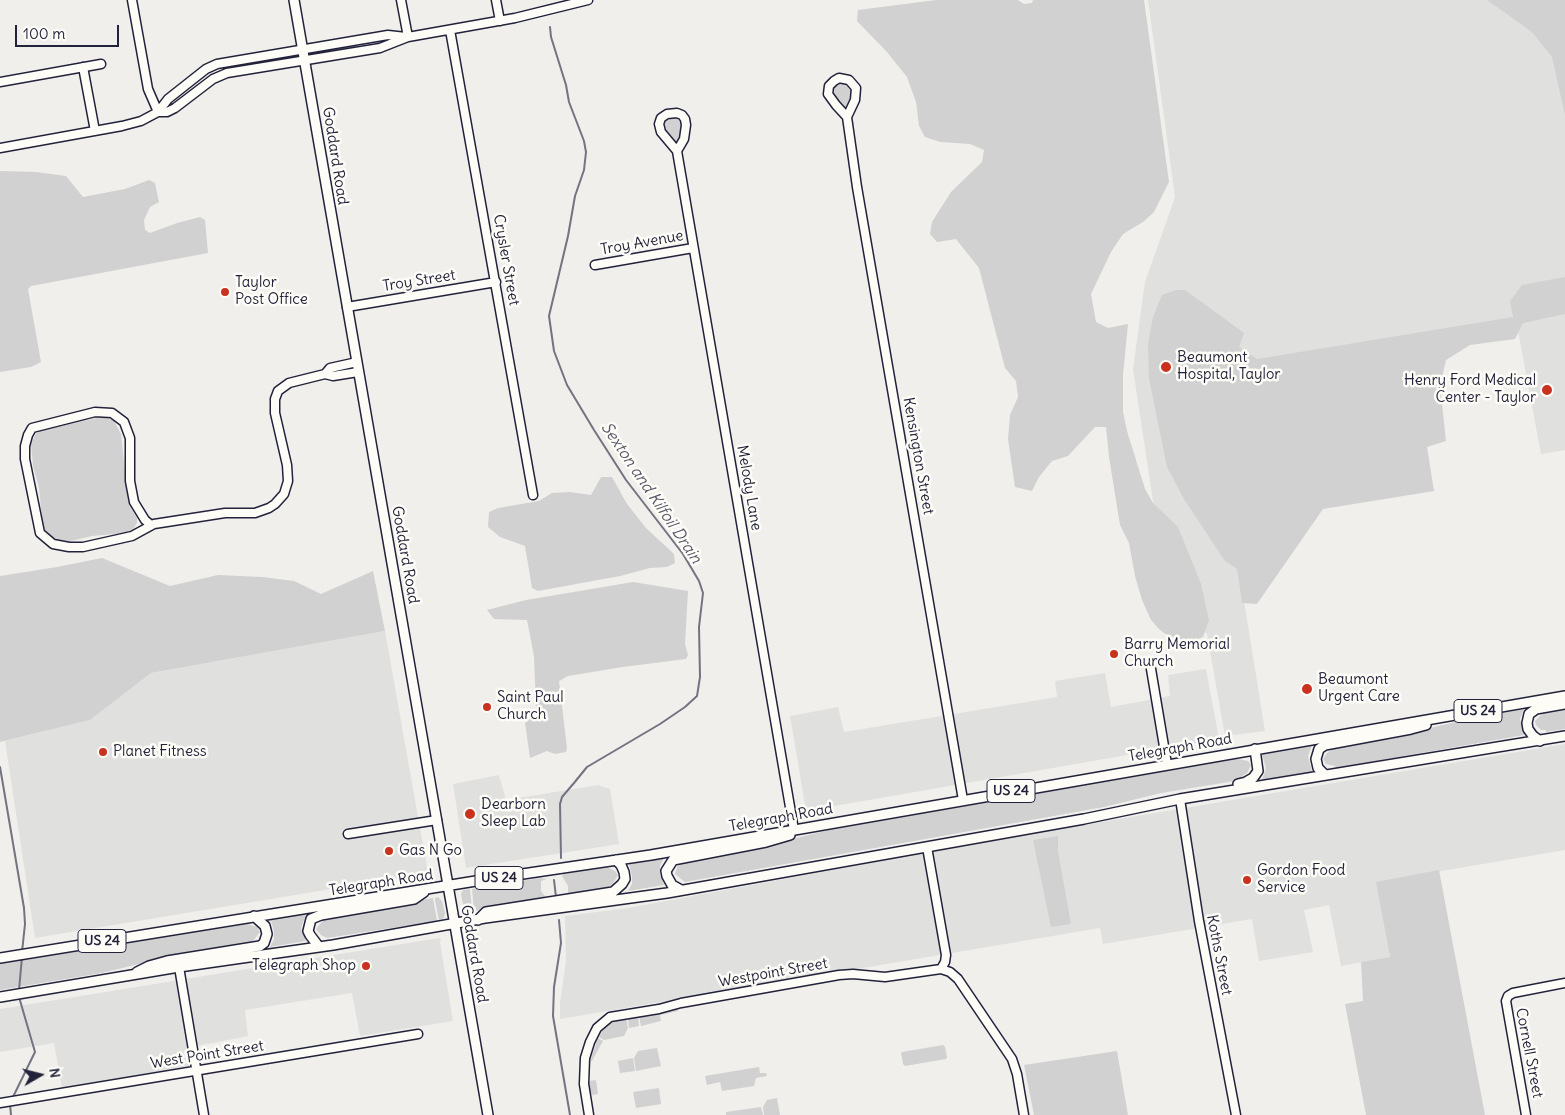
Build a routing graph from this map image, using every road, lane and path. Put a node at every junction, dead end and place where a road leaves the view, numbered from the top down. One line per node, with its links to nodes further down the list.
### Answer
1 (132, 0): 14 (street)
2 (294, 0): 9 (main road, Goddard Road)
3 (401, 0): 8 (street)
4 (496, 0): 6 (street)
5 (588, 0): 6 (street)
6 (500, 21): 7 (street)
7 (450, 30): 8 (street); 21 (street, Crysler Street)
8 (408, 37): 9 (street); 10 (street)
9 (303, 49): 10 (main road, Goddard Road); 14 (street)
10 (305, 60): 14 (street); 22 (main road, Goddard Road)
11 (101, 64): 12 (street)
12 (83, 67): 13 (street); 16 (street)
13 (0, 82)
14 (158, 112): 16 (street)
15 (847, 117): 15 (street, Kensington Street); 36 (street, Kensington Street)
16 (95, 131): 17 (street)
17 (0, 148)
18 (677, 151): 18 (street); 19 (street, Melody Lane)
19 (693, 248): 20 (street, Troy Avenue); 40 (street, Melody Lane)
20 (595, 265)
21 (496, 282): 22 (street, Troy Street); 24 (street, Crysler Street)
22 (347, 307): 23 (main road, Goddard Road)
23 (358, 367): 25 (street); 38 (main road, Goddard Road)
24 (533, 496)
25 (152, 525): 25 (street)
26 (1152, 669): 33 (street)
27 (1565, 696): 29 (main road, Telegraph Road / US 24)
28 (1565, 704): 31 (main road)
29 (1439, 718): 32 (main road, Telegraph Road / US 24); 34 (main road)
30 (1565, 736): 31 (main road)
31 (1540, 741): 34 (main road)
32 (1255, 749): 33 (main road, Telegraph Road / US 24); 37 (main road)
33 (1167, 764): 36 (main road, Telegraph Road / US 24)
34 (1325, 774): 35 (main road)
35 (1180, 799): 37 (main road); 64 (street, Koths Street)
36 (963, 800): 39 (main road, Telegraph Road / US 24)
37 (1118, 812): 42 (main road)
38 (437, 820): 41 (street); 44 (main road, Goddard Road)
39 (813, 826): 40 (main road, Telegraph Road / US 24); 46 (main road)
40 (794, 830): 43 (main road, Telegraph Road / US 24)
41 (348, 834)
42 (927, 847): 46 (main road); 53 (street)
43 (616, 860): 44 (main road, Telegraph Road / US 24); 48 (main road)
44 (448, 886): 45 (main road, Telegraph Road / US 24); 49 (main road, Goddard Road)
45 (426, 890): 47 (main road, Telegraph Road / US 24); 50 (main road)
46 (682, 890): 48 (main road)
47 (254, 916): 51 (main road, Telegraph Road / US 24); 54 (main road)
48 (478, 920): 49 (main road)
49 (455, 924): 50 (main road); 61 (main road, Goddard Road)
50 (320, 947): 52 (main road)
51 (0, 958)
52 (179, 968): 54 (main road); 58 (street)
53 (941, 969): 62 (street, Westpoint Street); 63 (street)
54 (131, 976): 56 (main road)
55 (1565, 983): 65 (street, Cornell Street)
56 (0, 997)
57 (418, 1034): 58 (street, West Point Street)
58 (197, 1071): 59 (street, West Point Street); 60 (street)
59 (0, 1103)
60 (204, 1115)
61 (488, 1115)
62 (589, 1115)
63 (1024, 1115)
64 (1236, 1115)
65 (1526, 1115)

